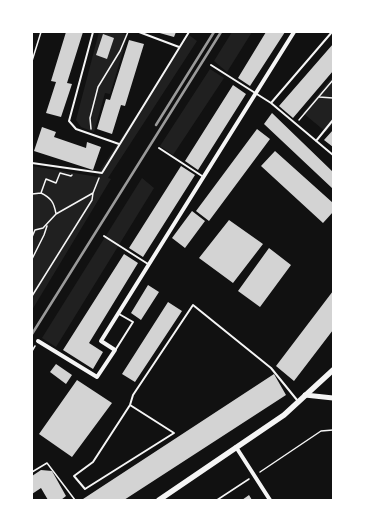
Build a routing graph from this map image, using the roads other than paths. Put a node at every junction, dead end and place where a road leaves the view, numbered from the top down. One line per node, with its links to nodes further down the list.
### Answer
1 (93, 32): 12 (lane)
2 (139, 32): 6 (lane)
3 (189, 32): 6 (lane)
4 (294, 32): 8 (street)
5 (332, 32): 9 (lane)
6 (179, 48): 12 (lane)
7 (211, 65): 8 (lane)
8 (256, 93): 9 (lane); 16 (street)
9 (271, 103): 11 (lane)
10 (333, 120): 11 (lane)
11 (316, 141): 14 (lane)
12 (120, 144): 15 (lane)
13 (159, 148): 16 (lane)
14 (333, 156)
15 (32, 163)
16 (204, 177): 18 (street)
17 (104, 236): 18 (lane)
18 (148, 264): 19 (street)
19 (118, 313): 21 (street); 21 (lane)
20 (38, 341): 21 (street)
21 (115, 350)
22 (333, 370): 23 (main road)
23 (305, 395): 24 (street); 25 (main road)
24 (333, 398)
25 (298, 401): 26 (lane); 27 (main road)
26 (130, 405): 26 (lane)
27 (236, 447): 28 (main road); 29 (street)
28 (159, 500)
29 (270, 500)

